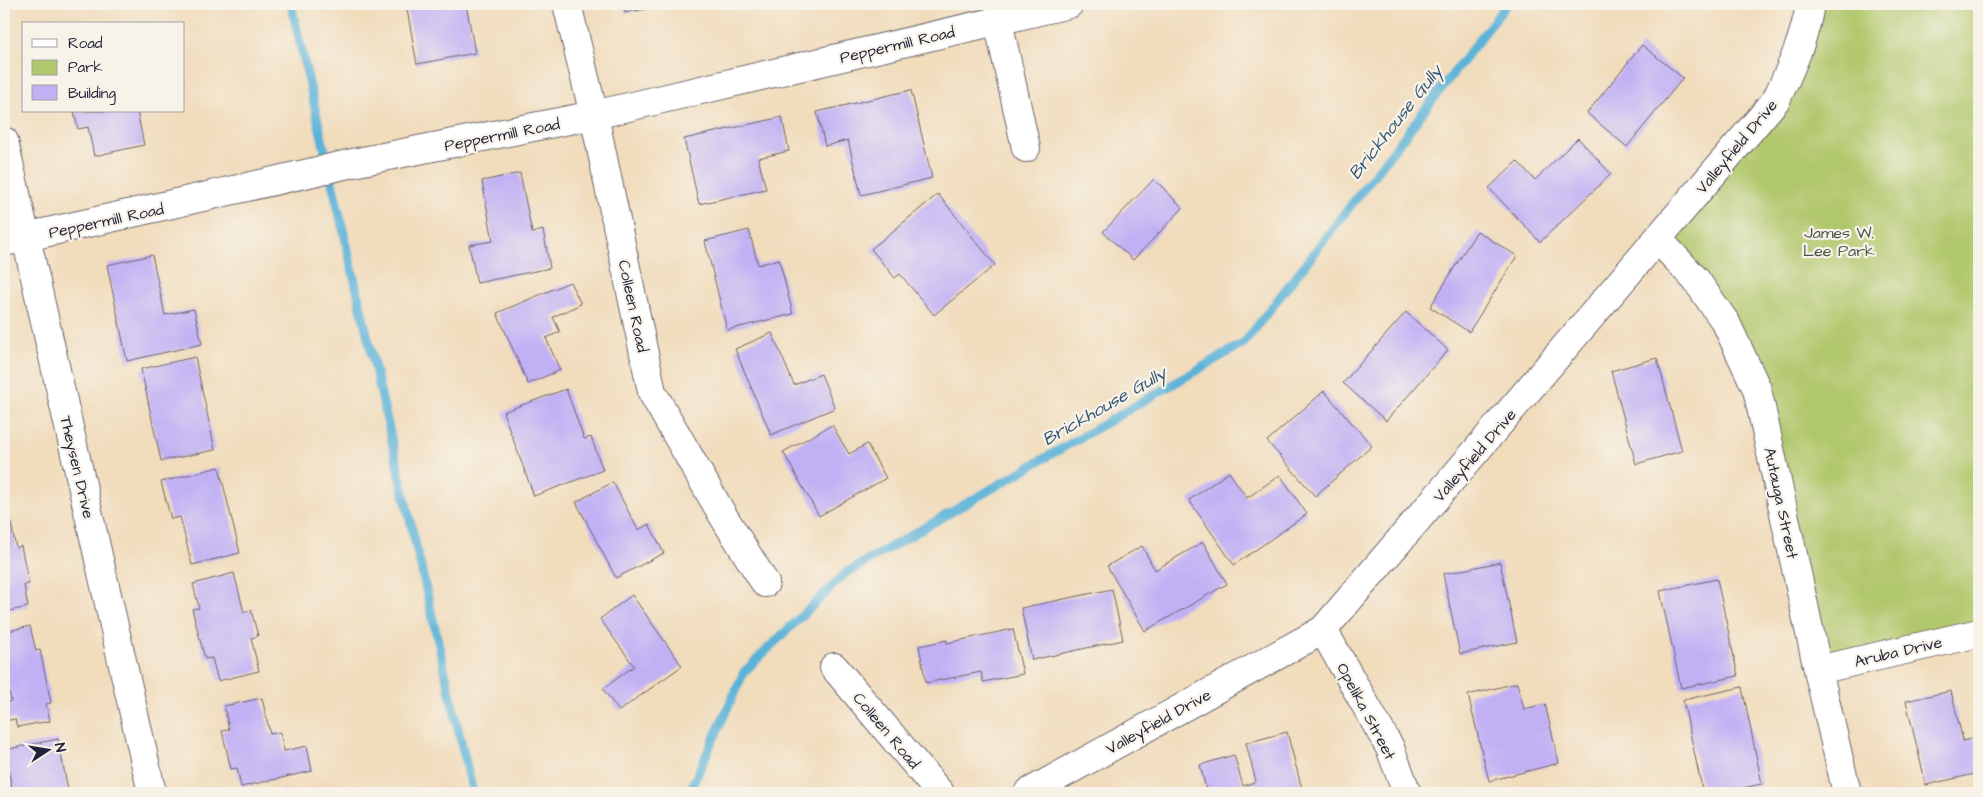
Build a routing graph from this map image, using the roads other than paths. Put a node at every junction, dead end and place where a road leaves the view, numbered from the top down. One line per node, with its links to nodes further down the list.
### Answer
1 (567, 4): 5 (street, Colleen Road)
2 (1069, 4): 4 (street, Peppermill Road)
3 (1810, 4): 8 (street, Valleyfield Drive)
4 (998, 21): 5 (street, Peppermill Road); 7 (street)
5 (594, 115): 9 (street, Peppermill Road); 10 (street, Colleen Road)
6 (4, 141): 9 (street, Theysen Drive)
7 (1026, 148)
8 (1658, 239): 11 (street, Valleyfield Drive); 14 (street, Autauga Street)
9 (15, 240): 15 (street, Theysen Drive)
10 (765, 583)
11 (1323, 630): 17 (street, Valleyfield Drive); 18 (street, Opelika Street)
12 (1979, 633): 14 (street, Aruba Drive)
13 (834, 668): 16 (street, Colleen Road)
14 (1818, 670): 19 (street, Autauga Street)
15 (152, 793)
16 (940, 793)
17 (1028, 793)
18 (1407, 793)
19 (1847, 793)

